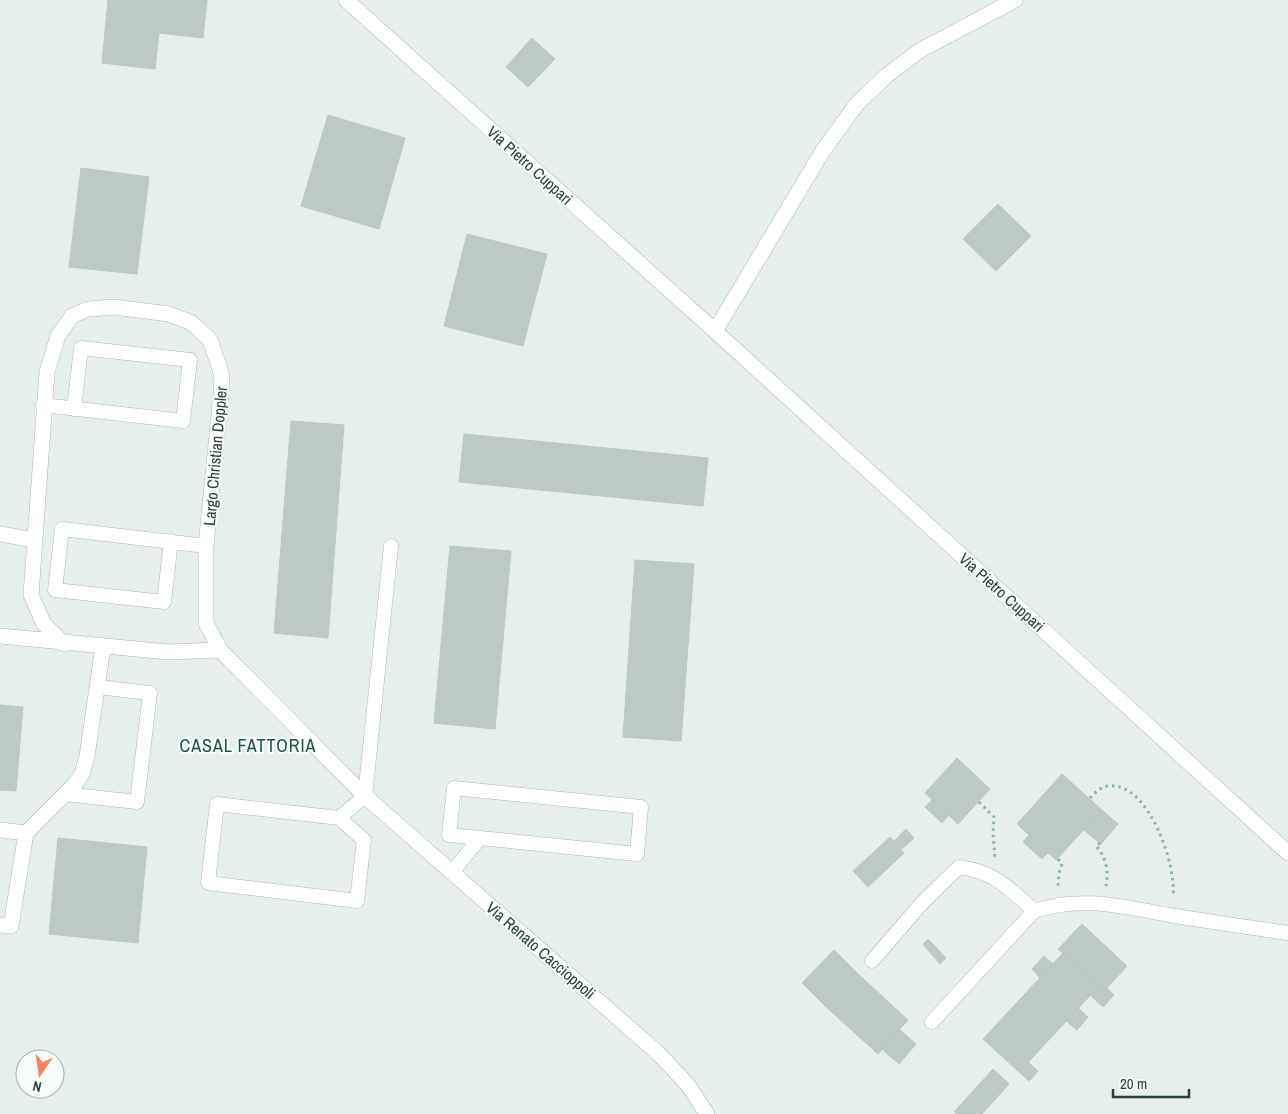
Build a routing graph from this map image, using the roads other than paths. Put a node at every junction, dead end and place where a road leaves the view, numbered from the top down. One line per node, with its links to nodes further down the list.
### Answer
1 (346, 0): 3 (street, Via Pietro Cuppari)
2 (1015, 0): 3 (street)
3 (715, 331): 22 (street, Via Pietro Cuppari)
4 (43, 405): 5 (lane); 7 (street, Largo Christian Doppler); 9 (street, Largo Christian Doppler)
5 (74, 409): 5 (lane)
6 (0, 534): 7 (street)
7 (34, 540): 12 (street, Largo Christian Doppler)
8 (170, 541): 8 (lane); 9 (lane)
9 (206, 546): 14 (street, Largo Christian Doppler)
10 (391, 546): 17 (lane)
11 (0, 636): 12 (street)
12 (64, 644): 13 (street)
13 (103, 647): 14 (street); 15 (street)
14 (220, 650): 17 (street, Via Renato Caccioppoli)
15 (97, 686): 16 (street); 16 (lane)
16 (65, 794): 20 (street)
17 (365, 796): 18 (lane); 23 (street, Via Renato Caccioppoli)
18 (339, 818): 18 (lane)
19 (0, 830): 20 (street)
20 (26, 833): 25 (street)
21 (480, 838): 21 (lane); 23 (lane)
22 (1288, 854)
23 (452, 872): 29 (street, Via Renato Caccioppoli)
24 (1034, 911): 26 (lane); 27 (lane); 28 (lane)
25 (0, 925)
26 (1288, 933)
27 (872, 961)
28 (932, 1022)
29 (707, 1114)

